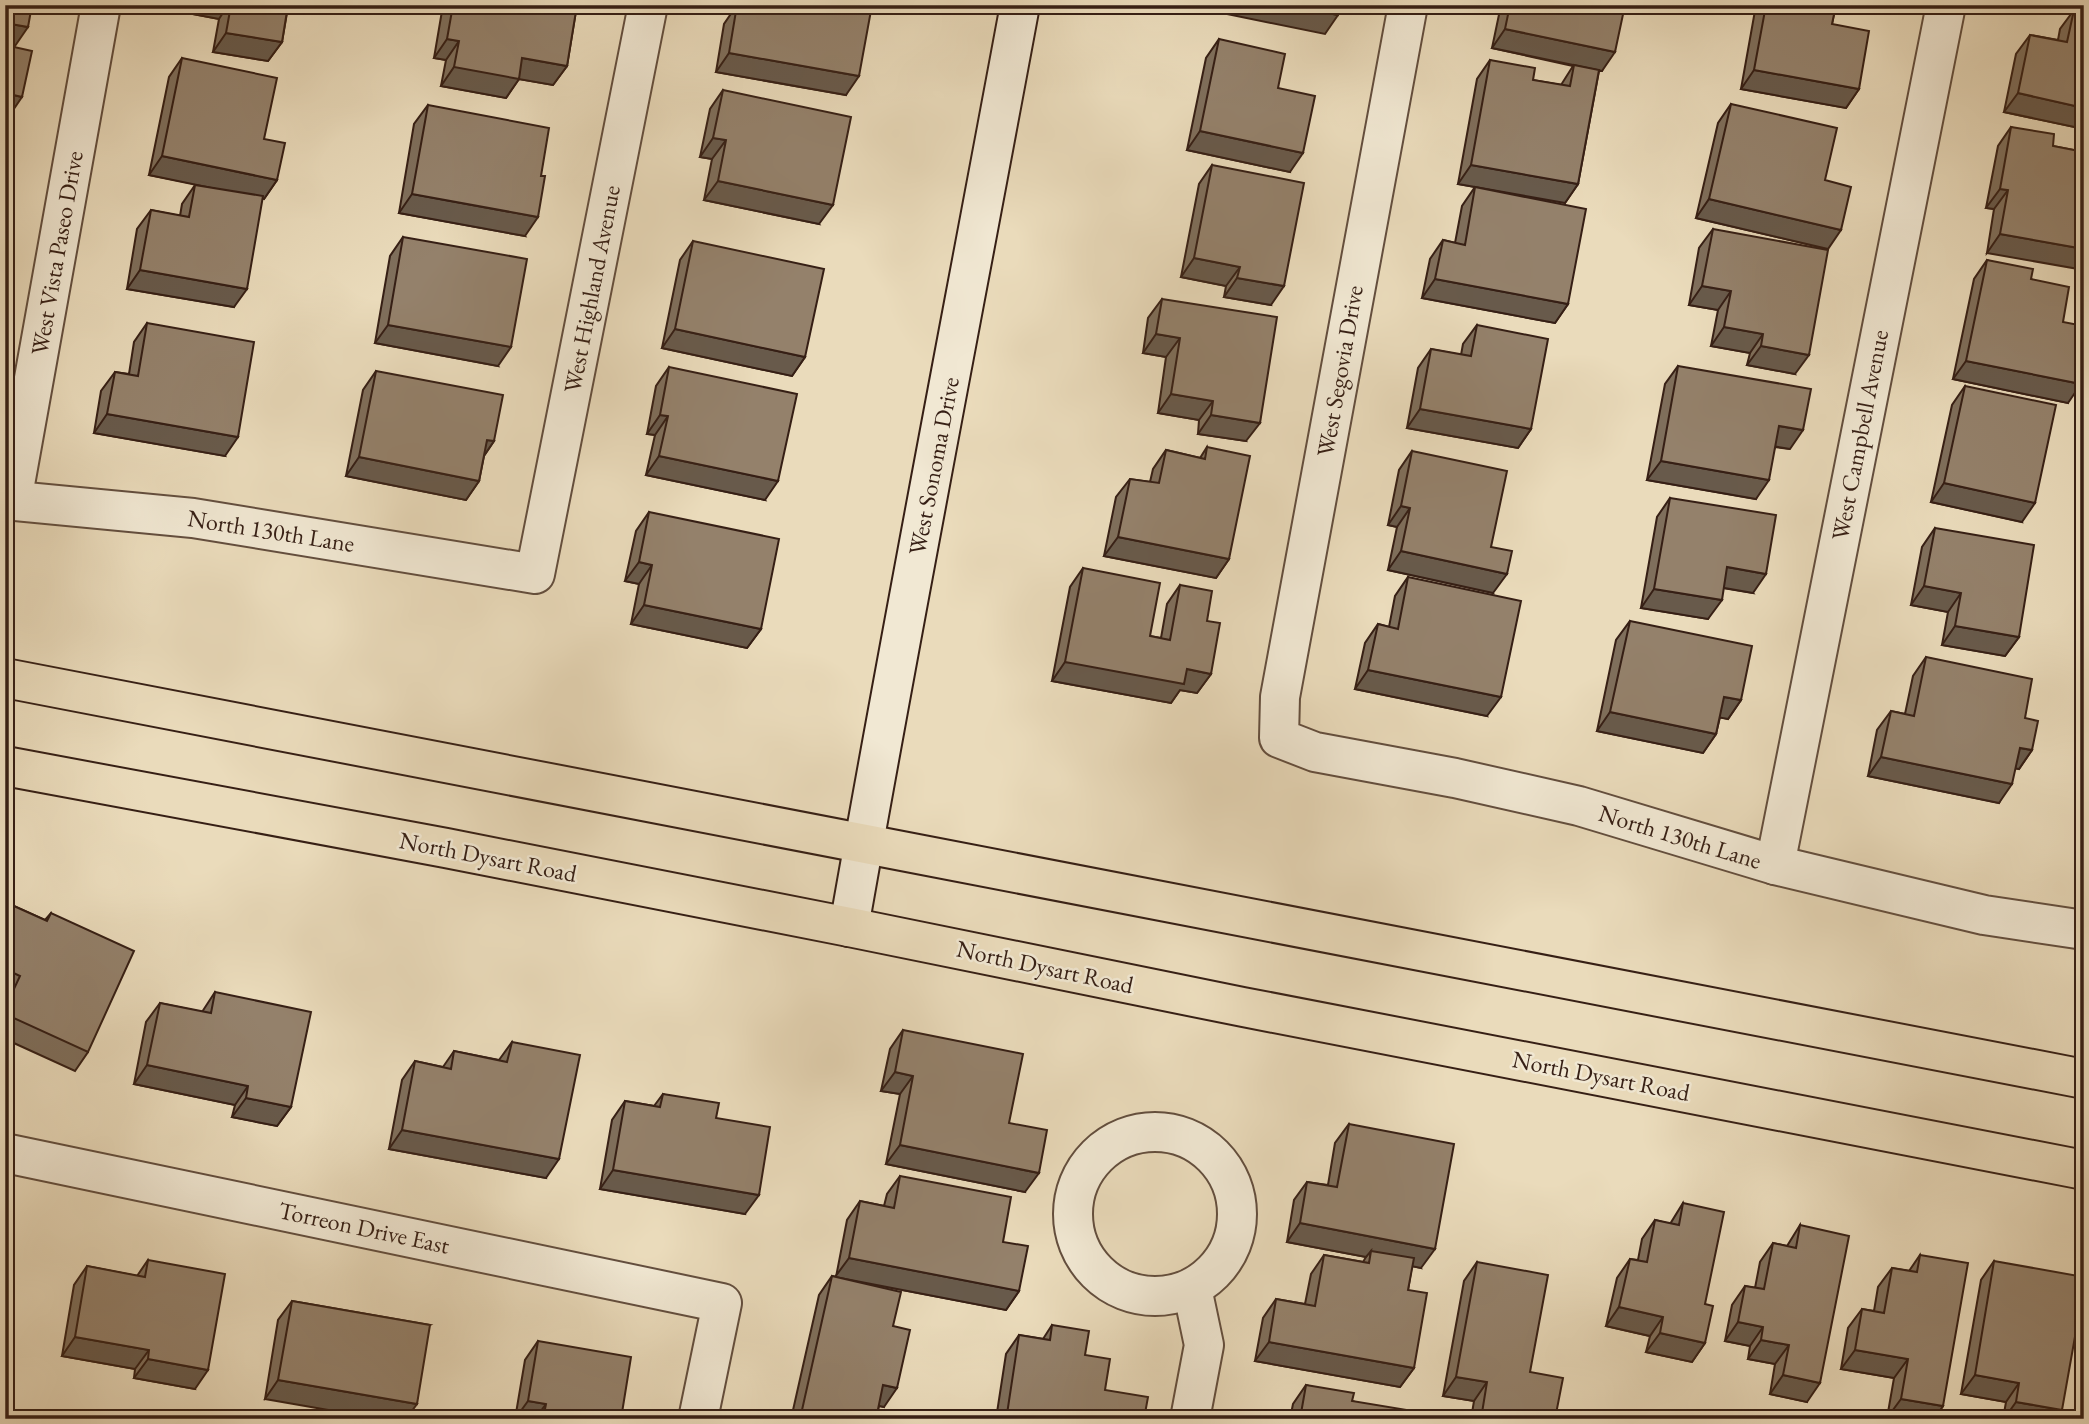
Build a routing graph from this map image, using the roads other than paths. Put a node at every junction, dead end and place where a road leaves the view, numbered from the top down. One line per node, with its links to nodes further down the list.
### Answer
1 (101, 5): 6 (street, West Vista Paseo Drive)
2 (648, 5): 7 (street, West Highland Avenue)
3 (1020, 5): 11 (street, West Sonoma Drive)
4 (1408, 5): 9 (street, West Segovia Drive)
5 (1946, 5): 12 (street, West Campbell Avenue)
6 (9, 501): 7 (street, North 130th Lane)
7 (536, 574)
8 (5, 678): 11 (main road)
9 (1279, 738): 12 (street, North 130th Lane)
10 (5, 766): 13 (main road, North Dysart Road)
11 (863, 845): 13 (street, West Sonoma Drive); 15 (main road)
12 (1775, 865): 14 (street, North 130th Lane)
13 (849, 927): 17 (main road, North Dysart Road)
14 (2084, 930)
15 (2084, 1079)
16 (5, 1153): 19 (street, Torreon Drive East)
17 (2084, 1170)
18 (1192, 1288): 18 (street); 20 (street)
19 (698, 1419)
20 (1190, 1419)

